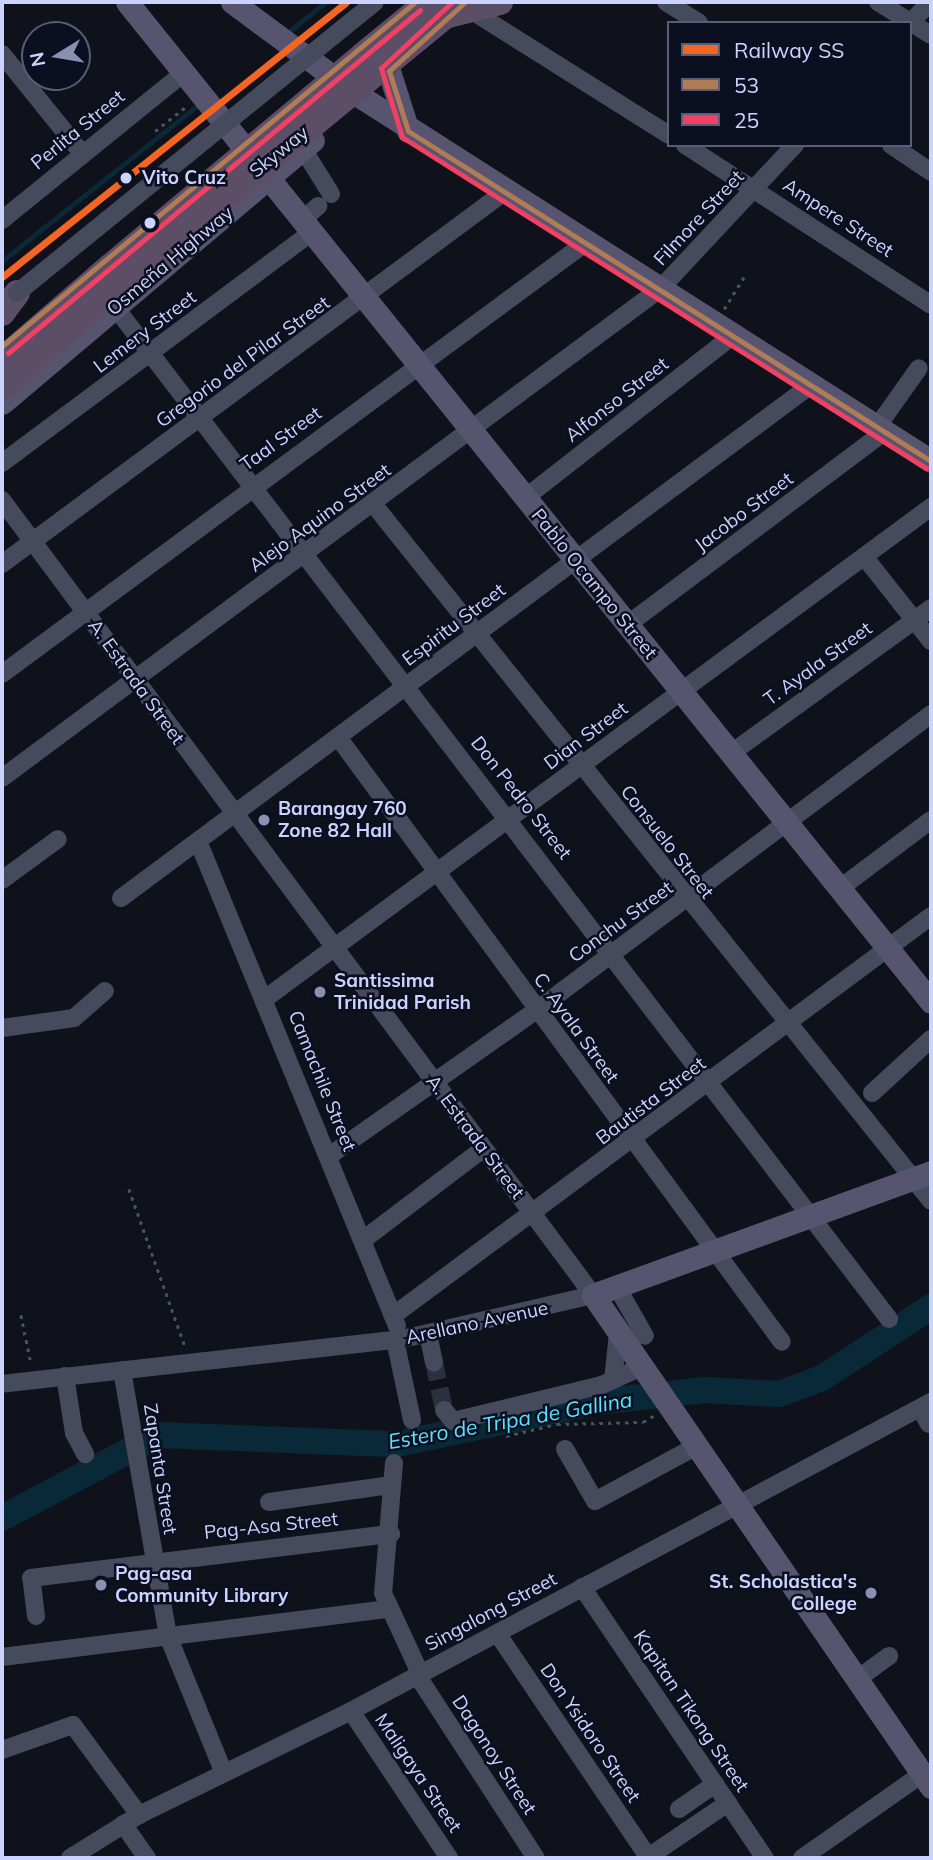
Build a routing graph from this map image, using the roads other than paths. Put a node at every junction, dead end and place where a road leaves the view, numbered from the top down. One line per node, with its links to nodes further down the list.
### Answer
1 (127, 2): 17 (main road, Pablo Ocampo Street)
2 (232, 2): 18 (main road)
3 (375, 2): 35 (street, bridge)
4 (415, 2): 18 (main road, Osmeña Highway)
5 (500, 2): 9 (highway, bridge)
6 (666, 2): 10 (street)
7 (878, 2): 11 (street)
8 (930, 2): 12 (street)
9 (457, 5): 16 (main road, Osmeña Highway); 20 (street); 41 (highway, Skyway, bridge); 44 (highway, Skyway, bridge)
10 (696, 21)
11 (909, 21)
12 (912, 21)
13 (912, 23): 14 (street)
14 (931, 35)
15 (2, 54): 25 (street)
16 (389, 71): 18 (main road, Osmeña Highway); 19 (main road)
17 (182, 74): 25 (street, Perlita Street); 26 (main road, Pablo Ocampo Street)
18 (344, 85): 19 (main road); 24 (main road, Osmeña Highway); 26 (main road, Osmeña Highway)
19 (408, 131): 29 (main road)
20 (667, 134)
21 (688, 147): 28 (street, Ampere Street)
22 (793, 147): 28 (street, Filmore Street)
23 (894, 147): 27 (street)
24 (303, 149): 26 (main road, Osmeña Highway); 30 (street)
25 (82, 153): 31 (street, Perlita Street)
26 (254, 163): 30 (main road, Pablo Ocampo Street); 37 (main road, Osmeña Highway); 39 (main road, Osmeña Highway); 44 (main road, Osmeña Highway)
27 (931, 172)
28 (755, 189): 33 (street, Filmore Street); 36 (street, Ampere Street)
29 (507, 190): 32 (main road); 34 (street, Gregorio del Pilar Street)
30 (315, 213): 34 (main road, Pablo Ocampo Street); 40 (street, Lemery Street)
31 (2, 220)
32 (588, 241): 33 (main road); 42 (street, Taal Street)
33 (661, 288): 38 (main road); 49 (street, Alejo Aquino Street)
34 (365, 299): 42 (main road, Pablo Ocampo Street); 47 (street, Gregorio del Pilar Street)
35 (9, 303)
36 (931, 305)
37 (115, 307): 40 (street, Don Pedro Street); 46 (main road, Osmeña Highway)
38 (724, 329): 45 (main road); 53 (street, Alfonso Street)
39 (2, 346)
40 (152, 355): 47 (street, Don Pedro Street); 51 (street, Lemery Street)
41 (2, 360)
42 (419, 366): 49 (main road, Pablo Ocampo Street); 52 (street, Taal Street)
43 (919, 368): 48 (street, Jacobo Street)
44 (2, 385)
45 (811, 385): 48 (main road); 60 (street, Espiritu Street)
46 (2, 403)
47 (200, 420): 52 (street, Don Pedro Street); 57 (street, Gregorio del Pilar Street)
48 (881, 429): 50 (main road); 65 (street, Jacobo Street)
49 (472, 432): 53 (main road, Pablo Ocampo Street); 55 (street, Alejo Aquino Street)
50 (931, 461)
51 (2, 463)
52 (252, 485): 58 (street, Don Pedro Street); 63 (street, Taal Street)
53 (525, 498): 60 (main road, Pablo Ocampo Street)
54 (2, 500): 57 (street, A. Estrada Street)
55 (374, 505): 58 (street, Alejo Aquino Street); 66 (street, Consuelo Street)
56 (931, 507): 59 (street, Dian Street)
57 (33, 541): 61 (street, Gregorio del Pilar Street); 63 (street, A. Estrada Street)
58 (307, 555): 69 (street, Alejo Aquino Street); 70 (street, Don Pedro Street)
59 (866, 559): 64 (street); 71 (street, Dian Street)
60 (575, 561): 65 (main road, Pablo Ocampo Street); 66 (street, Espiritu Street)
61 (2, 564)
62 (931, 608): 64 (street, T. Ayala Street)
63 (84, 612): 68 (street, Taal Street); 69 (street, A. Estrada Street)
64 (914, 620): 67 (street); 74 (street, T. Ayala Street)
65 (627, 625): 71 (main road, Pablo Ocampo Street)
66 (476, 634): 70 (street, Espiritu Street); 75 (street, Consuelo Street)
67 (931, 641)
68 (2, 674)
69 (134, 679): 76 (street, Alejo Aquino Street); 77 (street, A. Estrada Street)
70 (407, 686): 73 (street, Espiritu Street); 78 (street, Don Pedro Street)
71 (682, 691): 74 (main road, Pablo Ocampo Street); 75 (street, Dian Street)
72 (931, 714): 80 (street, Conchu Street)
73 (338, 737): 77 (street, Espiritu Street); 83 (street, C. Ayala Street)
74 (730, 754): 80 (main road, Pablo Ocampo Street)
75 (581, 766): 78 (street, Dian Street); 87 (street, Consuelo Street)
76 (2, 778)
77 (234, 814): 82 (street, Espiritu Street); 89 (street, A. Estrada Street)
78 (512, 819): 83 (street, Dian Street); 91 (street, Don Pedro Street)
79 (931, 820): 85 (street)
80 (788, 825): 85 (main road, Pablo Ocampo Street); 87 (street, Conchu Street)
81 (58, 839): 84 (street)
82 (198, 841): 86 (street, Espiritu Street); 93 (street, Camachile Street)
83 (434, 874): 89 (street, Dian Street); 95 (street, C. Ayala Street)
84 (2, 880)
85 (839, 889): 90 (main road, Pablo Ocampo Street)
86 (121, 898)
87 (686, 900): 91 (street, Conchu Street); 96 (street, Consuelo Street)
88 (931, 916): 90 (street, Bautista Street)
89 (333, 948): 93 (street, Dian Street); 100 (street, A. Estrada Street)
90 (887, 949): 94 (main road, Pablo Ocampo Street); 96 (street, Bautista Street)
91 (614, 953): 95 (street, Conchu Street); 99 (street, Don Pedro Street)
92 (104, 991): 97 (street)
93 (266, 998): 104 (street, Camachile Street)
94 (931, 1002)
95 (537, 1010): 100 (street, Conchu Street); 102 (street, C. Ayala Street)
96 (788, 1024): 99 (street, Bautista Street); 105 (street, Consuelo Street)
97 (2, 1028)
98 (931, 1039): 101 (street)
99 (711, 1082): 102 (street, Bautista Street); 108 (street, Don Pedro Street)
100 (434, 1084): 103 (street, A. Estrada Street); 104 (street, Conchu Street)
101 (872, 1093)
102 (632, 1142): 107 (street, Bautista Street); 110 (street, C. Ayala Street)
103 (483, 1149): 107 (street, A. Estrada Street); 109 (street)
104 (330, 1156): 109 (street, Camachile Street)
105 (923, 1176): 106 (street, Consuelo Street); 108 (main road, Arellano Avenue)
106 (931, 1201)
107 (533, 1216): 112 (street, A. Estrada Street); 113 (street, Bautista Street)
108 (817, 1218): 110 (main road, Arellano Avenue); 114 (street, Don Pedro Street)
109 (363, 1240): 113 (street, Camachile Street)
110 (718, 1251): 111 (main road, Arellano Avenue); 119 (street, C. Ayala Street)
111 (617, 1287): 112 (main road, Arellano Avenue); 117 (street)
112 (593, 1295): 115 (main road, A. Estrada Street); 116 (street, Arellano Avenue)
113 (394, 1315): 118 (street, Camachile Street)
114 (889, 1320)
115 (618, 1333): 122 (main road, A. Estrada Street); 124 (street)
116 (428, 1334): 118 (street, Arellano Avenue); 120 (street)
117 (645, 1335)
118 (399, 1340): 121 (street, Arellano Avenue); 128 (street, Camachile Street)
119 (782, 1342)
120 (434, 1362)
121 (121, 1370): 123 (street, Arellano Avenue); 137 (street, Zapanta Street)
122 (647, 1375): 124 (street); 129 (main road, A. Estrada Street)
123 (65, 1376): 125 (street, Arellano Avenue); 131 (street)
124 (613, 1380): 126 (street)
125 (2, 1384)
126 (444, 1410)
127 (927, 1412): 135 (street, Singalong Street)
128 (412, 1420)
129 (695, 1447): 130 (street); 135 (main road, A. Estrada Street)
130 (565, 1448)
131 (85, 1454)
132 (394, 1464): 133 (street, Dagonoy Street)
133 (392, 1485): 134 (street); 136 (street, Dagonoy Street)
134 (270, 1502)
135 (737, 1509): 138 (street, Singalong Street); 146 (main road, A. Estrada Street)
136 (391, 1534): 137 (street, Pag-Asa Street); 139 (street, Dagonoy Street)
137 (153, 1560): 140 (street, Pag-Asa Street); 142 (street, Zapanta Street)
138 (582, 1587): 141 (street, Singalong Street); 151 (street, Kapitan Tikong Street)
139 (386, 1609): 142 (street); 145 (street, Dagonoy Street)
140 (36, 1616)
141 (497, 1633): 145 (street, Singalong Street); 159 (street, Don Ysidoro Street)
142 (168, 1636): 144 (street); 149 (street, Zapanta Street)
143 (889, 1656): 146 (street)
144 (2, 1657)
145 (418, 1674): 147 (street, Singalong Street); 158 (street, Dagonoy Street)
146 (856, 1681): 150 (main road, A. Estrada Street)
147 (351, 1711): 149 (street, Singalong Street); 157 (street, Maligaya Street)
148 (2, 1750): 154 (street)
149 (224, 1773): 154 (street, Singalong Street)
150 (927, 1780): 161 (street)
151 (715, 1784): 152 (street, Kapitan Tikong Street); 153 (street)
152 (728, 1803): 159 (street, Don Ysidoro Street); 160 (street, Kapitan Tikong Street)
153 (679, 1809)
154 (131, 1819): 155 (street, Singalong Street); 156 (street)
155 (71, 1858)
156 (147, 1858)
157 (449, 1858)
158 (536, 1858)
159 (647, 1858)
160 (765, 1858)
161 (802, 1858)

